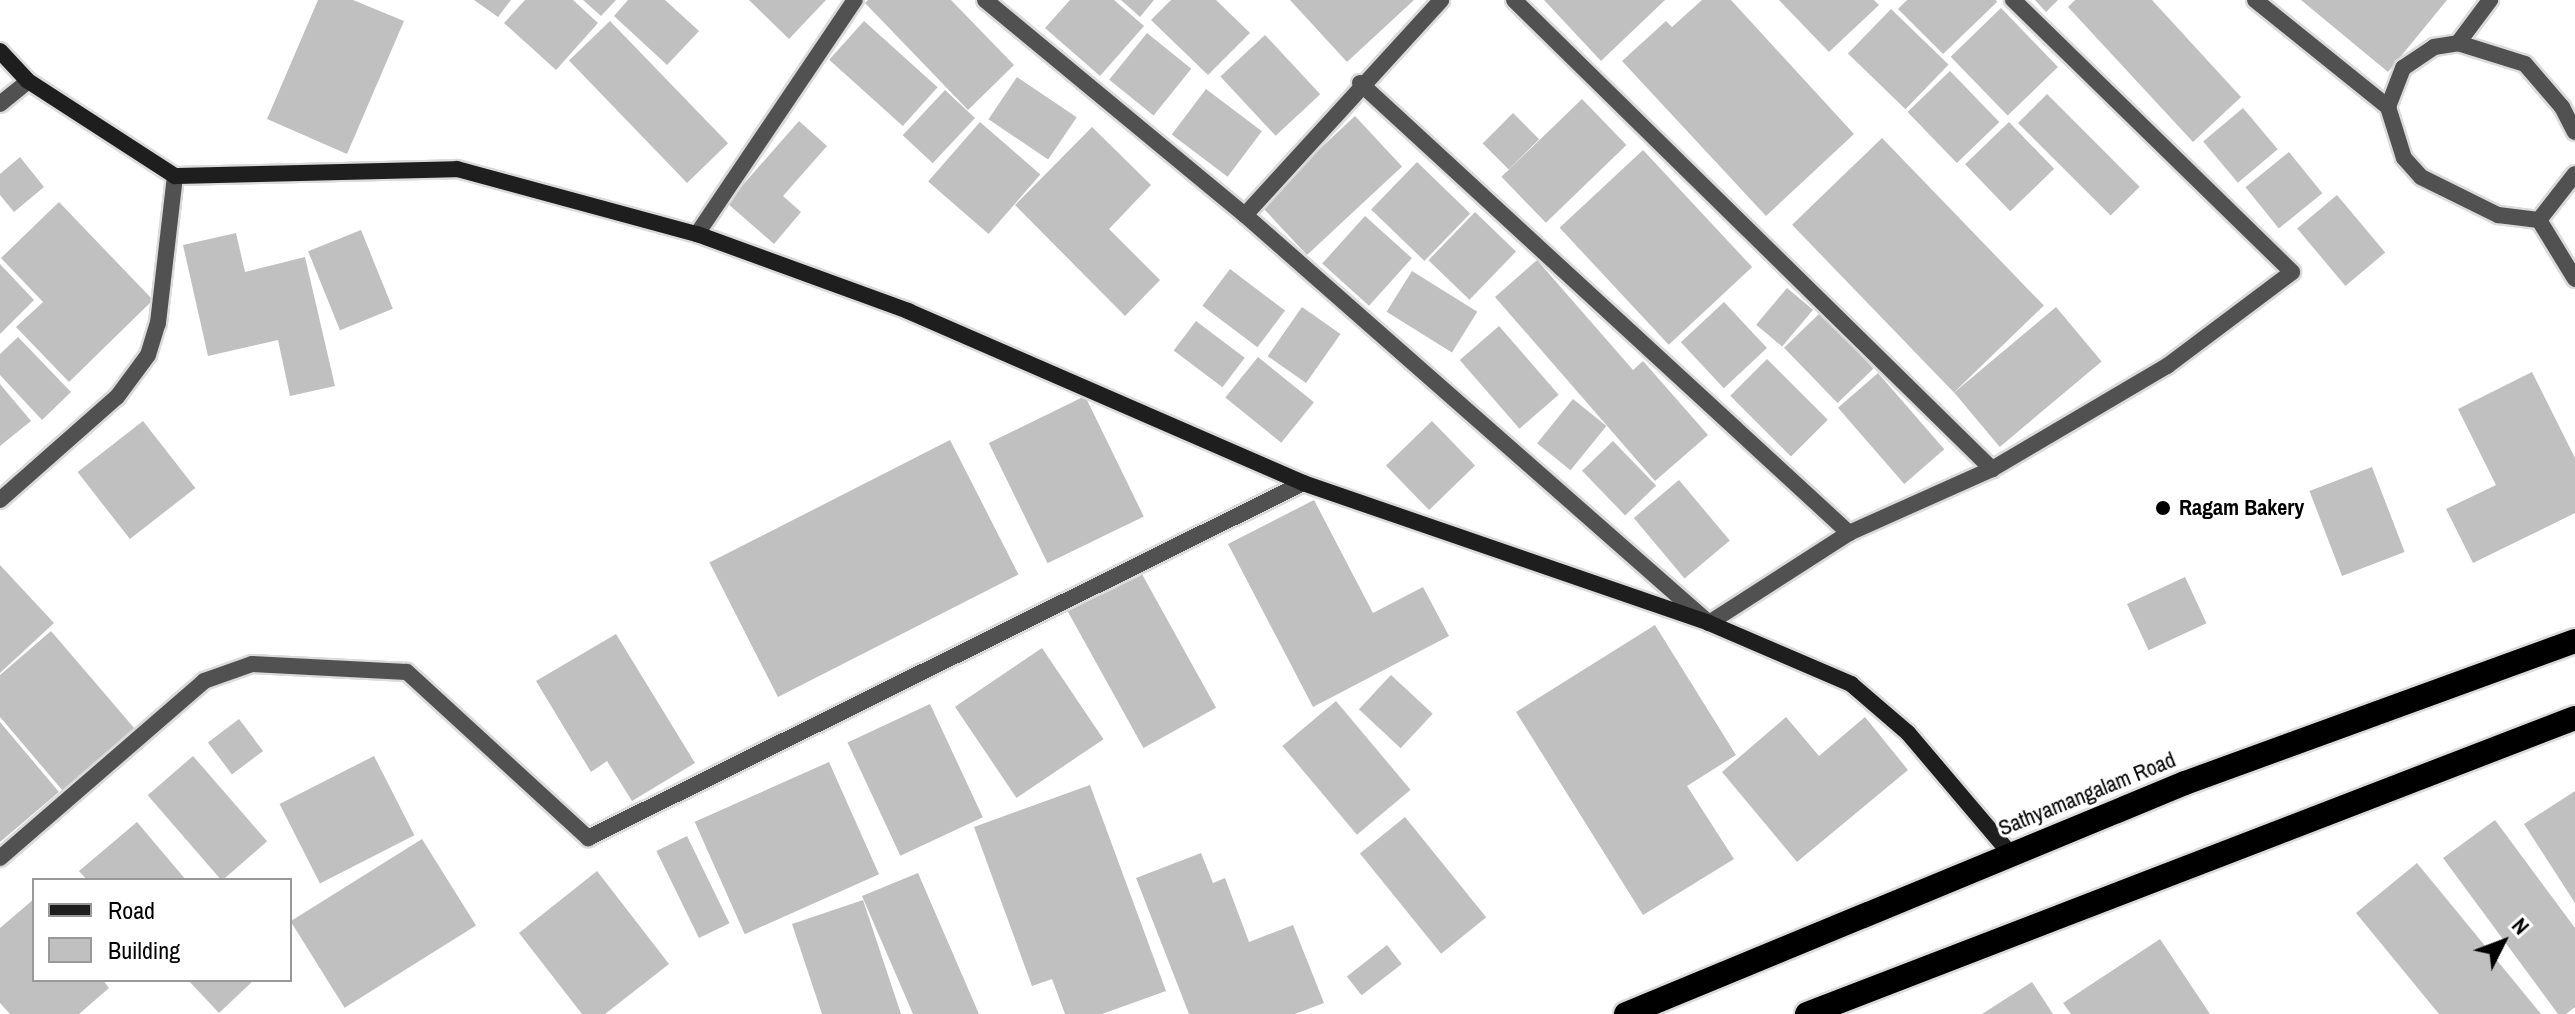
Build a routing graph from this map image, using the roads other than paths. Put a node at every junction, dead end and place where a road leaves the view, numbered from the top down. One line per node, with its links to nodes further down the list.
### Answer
1 (855, 0): 19 (street)
2 (985, 0): 17 (street)
3 (1441, 0): 11 (street)
4 (1514, 0): 21 (street)
5 (2013, 0): 21 (street)
6 (2255, 0): 13 (street)
7 (2490, 0): 8 (street)
8 (2458, 43): 13 (street); 14 (street)
9 (0, 51): 10 (street)
10 (28, 81): 12 (street); 16 (street)
11 (1360, 83): 17 (street); 24 (street)
12 (0, 104)
13 (2388, 107): 18 (street)
14 (2575, 132)
15 (2575, 174): 18 (street)
16 (175, 176): 19 (street); 23 (street)
17 (1245, 215): 25 (street)
18 (2539, 220): 20 (street)
19 (697, 234): 22 (street)
20 (2575, 279)
21 (1992, 469): 24 (street)
22 (1303, 483): 25 (street); 29 (street)
23 (0, 500)
24 (1849, 533): 25 (street)
25 (1709, 623): 28 (street)
26 (2575, 641): 28 (highway, Sathyamangalam Road)
27 (2575, 718): 30 (highway)
28 (2009, 852): 31 (highway, Sathyamangalam Road)
29 (0, 858)
30 (1816, 1012)
31 (1626, 1014)

